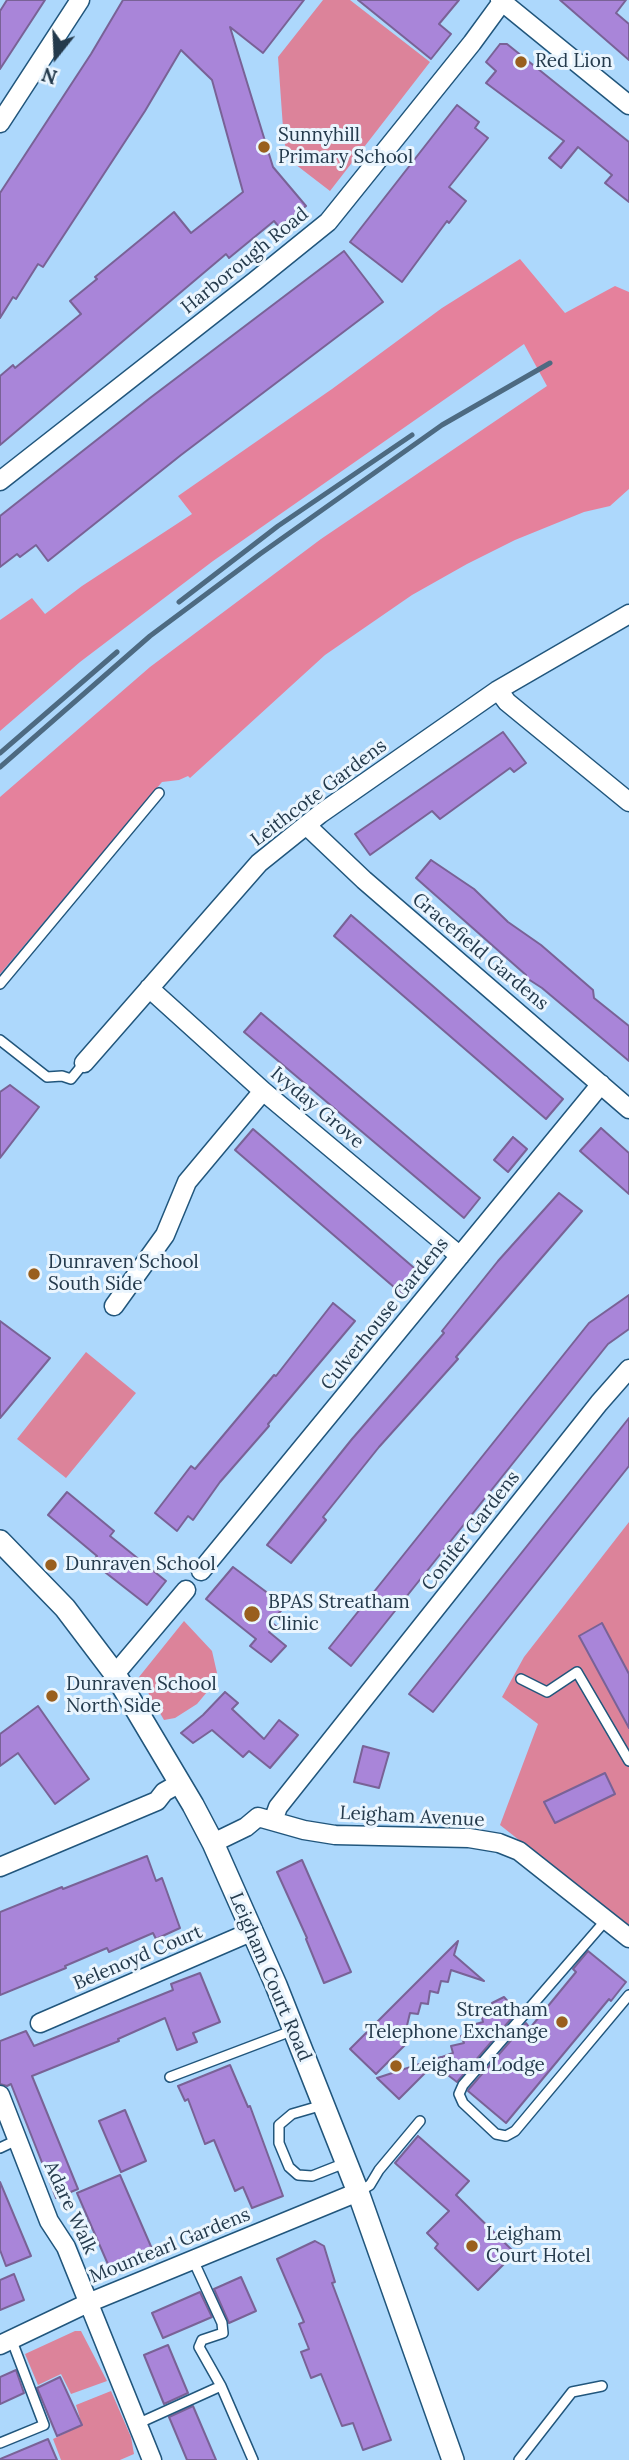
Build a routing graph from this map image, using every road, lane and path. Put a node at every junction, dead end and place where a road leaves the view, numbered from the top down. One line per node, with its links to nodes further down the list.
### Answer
1 (80, 0): 4 (street)
2 (501, 1): 3 (street); 5 (street, Harborough Road)
3 (629, 105)
4 (0, 123)
5 (0, 481)
6 (629, 614): 7 (street, Leithcote Gardens)
7 (498, 690): 9 (street); 10 (street, Leithcote Gardens)
8 (159, 793): 11 (lane)
9 (629, 802)
10 (306, 825): 12 (street, Leithcote Gardens); 15 (street, Gracefield Gardens)
11 (0, 984)
12 (149, 988): 14 (street, Leithcote Gardens); 16 (street, Ivyday Grove)
13 (0, 1040): 14 (lane)
14 (84, 1063)
15 (601, 1084): 17 (street, Gracefield Gardens); 18 (street, Culverhouse Gardens)
16 (263, 1091): 18 (street, Ivyday Grove); 19 (street)
17 (629, 1109)
18 (460, 1256): 22 (street, Culverhouse Gardens)
19 (114, 1306)
20 (629, 1369): 28 (street, Conifer Gardens)
21 (0, 1541): 24 (street, Leigham Court Road)
22 (201, 1571)
23 (186, 1590): 24 (street)
24 (115, 1674): 27 (street, Leigham Court Road)
25 (521, 1679): 26 (lane)
26 (629, 1761)
27 (180, 1783): 29 (street, Leigham Court Road); 30 (street)
28 (265, 1819): 29 (street); 31 (street, Leigham Avenue)
29 (213, 1843): 32 (street, Leigham Court Road)
30 (0, 1867)
31 (607, 1920): 33 (street, Leigham Avenue); 34 (lane)
32 (253, 1931): 35 (street, Belenoyd Court); 36 (street, Leigham Court Road)
33 (629, 1938)
34 (629, 1995)
35 (40, 2023)
36 (294, 2030): 37 (lane); 39 (street, Leigham Court Road)
37 (170, 2077)
38 (0, 2095): 41 (street, Adare Walk)
39 (323, 2105): 42 (street, Leigham Court Road); 42 (lane)
40 (420, 2121): 43 (lane)
41 (8, 2144): 45 (street, Adare Walk)
42 (347, 2162): 43 (street, Leigham Court Road)
43 (358, 2192): 44 (street, Mountearl Gardens); 53 (street, Leigham Court Road)
44 (193, 2260): 45 (street, Mountearl Gardens); 47 (lane)
45 (88, 2302): 46 (street, Mountearl Gardens); 49 (street, Adare Walk)
46 (6, 2343): 50 (lane)
47 (221, 2386): 49 (lane); 52 (lane)
48 (602, 2386): 54 (lane)
49 (136, 2424): 51 (street, Adare Walk)
50 (0, 2443)
51 (146, 2458)
52 (253, 2460)
53 (453, 2460)
54 (519, 2460)

